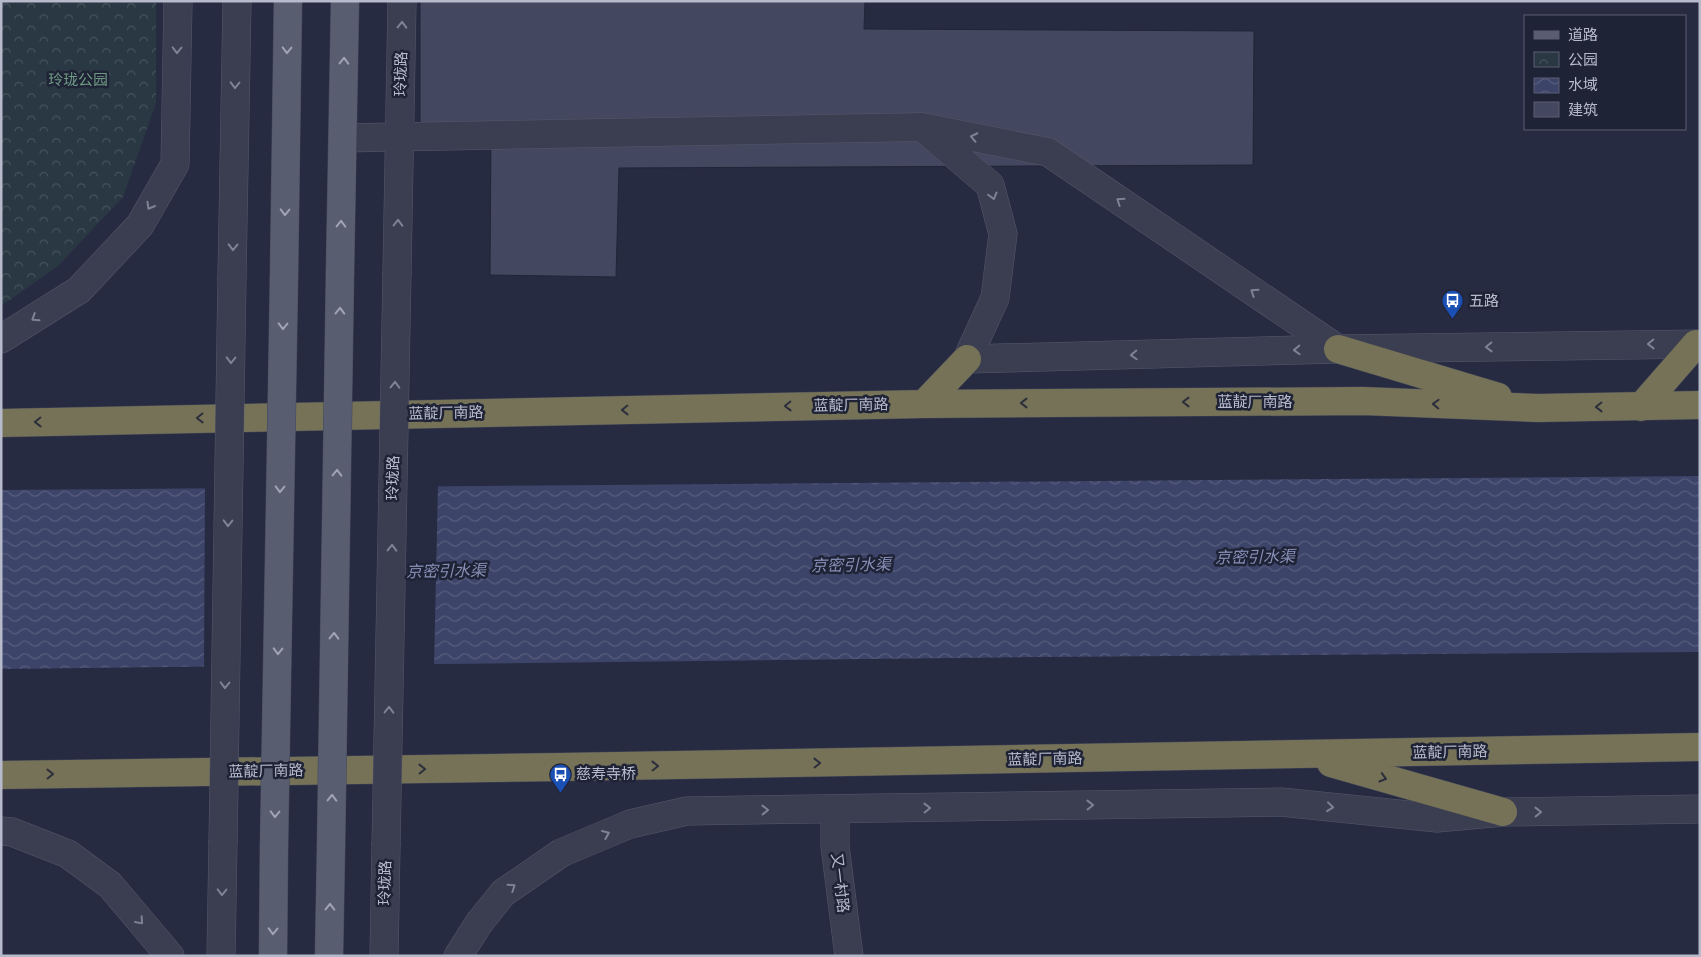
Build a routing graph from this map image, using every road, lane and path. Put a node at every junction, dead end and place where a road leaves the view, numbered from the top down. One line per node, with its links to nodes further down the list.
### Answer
1 (178, 1): 9 (street, one-way to 9)
2 (237, 1): 26 (street, one-way to 26, bridge)
3 (288, 1): 27 (main road, one-way to 27, bridge)
4 (345, 1): 8 (main road, one-way to 4)
5 (402, 1): 7 (street, 玲珑路, one-way to 5)
6 (922, 127): 7 (street); 11 (street, one-way to 6); 12 (street, one-way to 12)
7 (400, 137): 8 (street); 29 (street, 玲珑路, one-way to 7, bridge)
8 (343, 138): 28 (main road, one-way to 8, bridge)
9 (1, 339)
10 (1698, 344): 11 (street, one-way to 11); 15 (highway)
11 (1338, 349): 12 (street, one-way to 12); 16 (highway)
12 (967, 359): 13 (highway)
13 (924, 404): 16 (highway, 蓝靛厂南路, one-way to 13); 17 (highway, 蓝靛厂南路, one-way to 17)
14 (1700, 405): 15 (highway, 蓝靛厂南路)
15 (1641, 406): 16 (highway, 蓝靛厂南路, one-way to 16)
16 (1538, 408)
17 (1, 423)
18 (1700, 747): 19 (highway, 蓝靛厂南路)
19 (1303, 755): 20 (highway, 蓝靛厂南路, one-way to 19); 23 (highway, one-way to 23)
20 (1, 775)
21 (835, 809): 23 (street, one-way to 23); 30 (street, one-way to 21, bridge); 31 (street, 又一村路)
22 (1700, 809): 23 (street, one-way to 22)
23 (1503, 812)
24 (1, 831): 25 (street, one-way to 25)
25 (170, 956)
26 (221, 956)
27 (272, 956)
28 (329, 956)
29 (384, 956)
30 (458, 956)
31 (849, 956)

